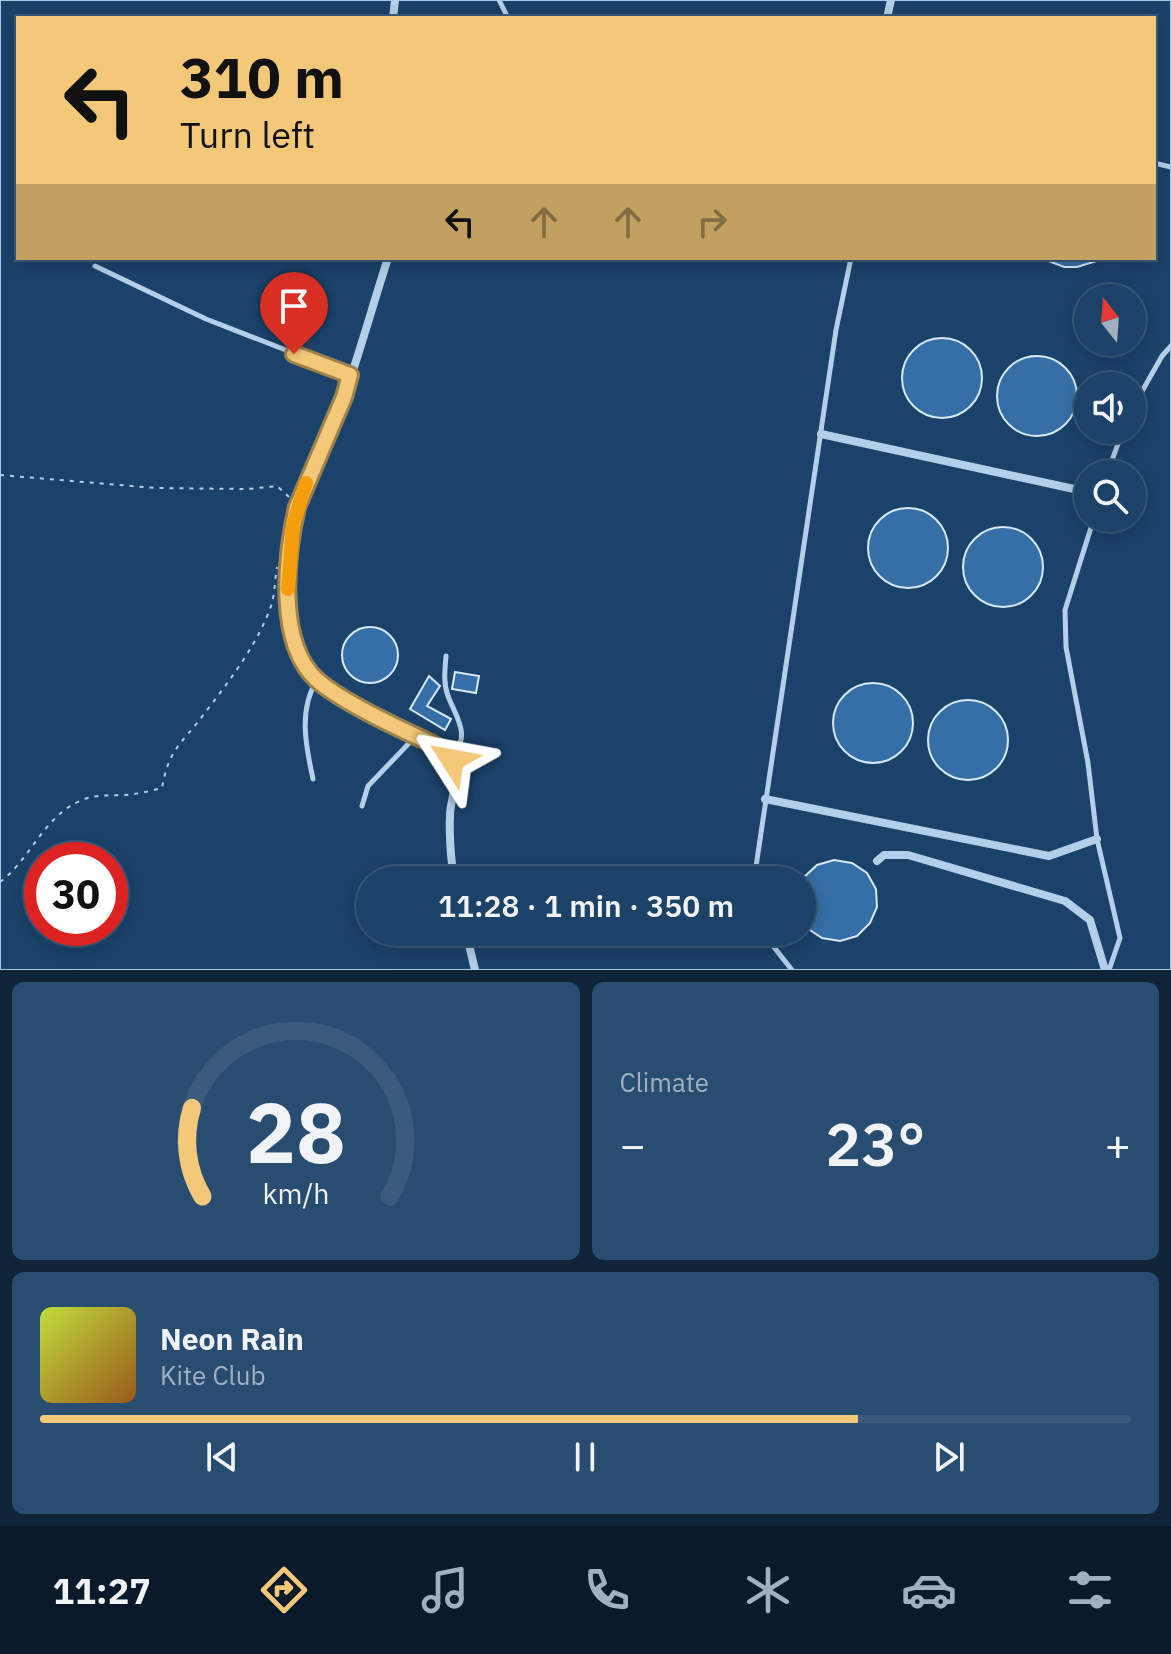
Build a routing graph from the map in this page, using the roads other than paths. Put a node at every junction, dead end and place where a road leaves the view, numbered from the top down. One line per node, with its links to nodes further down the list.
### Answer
1 (387, 260): 5 (street)
2 (850, 260): 7 (lane)
3 (95, 266): 5 (lane)
4 (1171, 346): 6 (lane)
5 (350, 375): 11 (street)
6 (1146, 384)
7 (821, 434): 8 (street); 15 (lane)
8 (1074, 489)
9 (1090, 532): 17 (lane)
10 (446, 656): 13 (lane)
11 (317, 680): 12 (street); 14 (lane)
12 (415, 736): 13 (street); 16 (lane)
13 (450, 757): 19 (street)
14 (313, 779)
15 (765, 799): 17 (street); 20 (lane)
16 (362, 806)
17 (1097, 839): 25 (lane)
18 (877, 861): 25 (street)
19 (453, 866)
20 (756, 866)
21 (469, 946): 23 (street)
22 (773, 946): 24 (lane)
23 (475, 970)
24 (792, 970)
25 (1107, 970)

